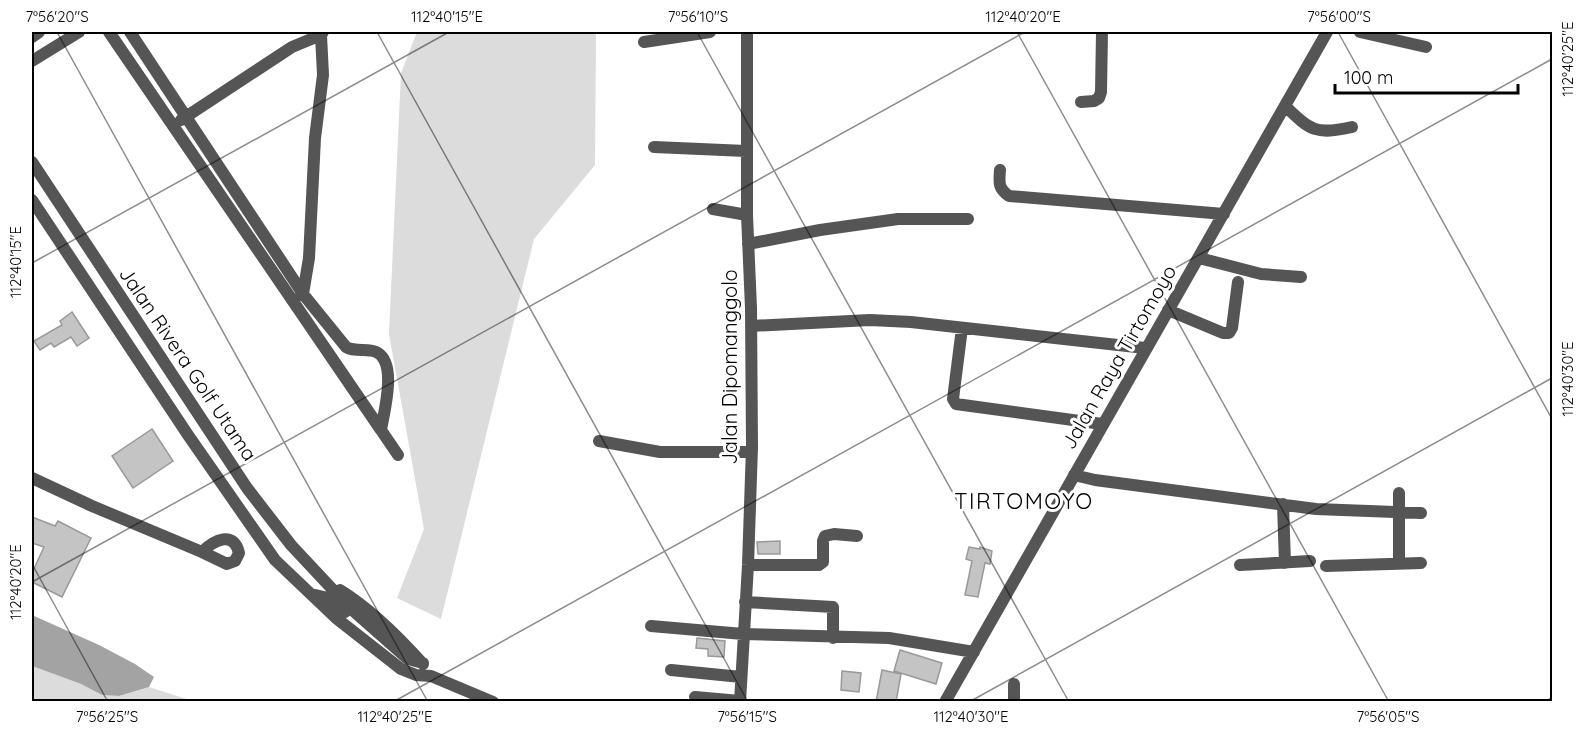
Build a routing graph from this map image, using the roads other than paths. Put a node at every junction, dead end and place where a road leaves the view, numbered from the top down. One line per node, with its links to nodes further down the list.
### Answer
1 (39, 32): 11 (street)
2 (79, 32): 14 (street)
3 (109, 32): 18 (street)
4 (130, 32): 17 (street)
5 (710, 32): 12 (street)
6 (747, 32): 21 (street, Jalan Dipomanggolo)
7 (1102, 32): 15 (street)
8 (1327, 32): 16 (street, Jalan Raya Tirtomoyo)
9 (1360, 32): 13 (street)
10 (322, 33): 17 (street); 33 (street)
11 (32, 37)
12 (644, 42)
13 (1426, 47)
14 (32, 61)
15 (1081, 102)
16 (1285, 106): 19 (street); 26 (street, Jalan Raya Tirtomoyo)
17 (186, 116): 18 (street); 33 (street)
18 (174, 125): 33 (street)
19 (1352, 127)
20 (654, 147): 21 (street)
21 (746, 151): 27 (street, Jalan Dipomanggolo)
22 (32, 162): 50 (street, Jalan Rivera Golf Utama)
23 (1000, 170): 26 (street)
24 (32, 200): 52 (street, Jalan Rivera Golf Utama)
25 (713, 209): 27 (street)
26 (1224, 213): 30 (street, Jalan Raya Tirtomoyo)
27 (747, 215): 29 (street, Jalan Dipomanggolo)
28 (968, 219): 29 (street)
29 (748, 244): 35 (street, Jalan Dipomanggolo)
30 (1199, 258): 31 (street); 34 (street, Jalan Raya Tirtomoyo)
31 (1301, 277)
32 (1238, 282): 34 (street)
33 (298, 297): 39 (street); 39 (street)
34 (1168, 310): 37 (street, Jalan Raya Tirtomoyo)
35 (750, 326): 36 (street); 41 (street, Jalan Dipomanggolo)
36 (962, 328): 37 (street); 38 (street)
37 (1145, 348): 38 (street, Jalan Raya Tirtomoyo)
38 (1102, 424): 43 (street, Jalan Raya Tirtomoyo)
39 (381, 430): 42 (street)
40 (599, 441): 41 (street)
41 (751, 452): 57 (street, Jalan Dipomanggolo)
42 (398, 454)
43 (1074, 475): 46 (street); 64 (street, Jalan Raya Tirtomoyo)
44 (32, 478): 51 (street)
45 (1399, 493): 47 (street)
46 (1283, 504): 47 (street); 54 (street)
47 (1399, 512): 48 (street); 55 (street)
48 (1421, 513)
49 (857, 536): 57 (street)
50 (291, 545): 52 (street); 67 (street, Jalan Rivera Golf Utama)
51 (202, 552)
52 (275, 560): 67 (street, Jalan Rivera Golf Utama)
53 (1310, 561): 54 (street)
54 (1285, 563): 58 (street)
55 (1399, 563): 56 (street); 59 (street)
56 (1421, 563)
57 (748, 565): 60 (street, Jalan Dipomanggolo)
58 (1240, 565)
59 (1326, 566)
60 (745, 602): 62 (street, Jalan Dipomanggolo); 63 (street)
61 (651, 626): 62 (street)
62 (743, 634): 63 (street); 66 (street, Jalan Dipomanggolo)
63 (833, 638): 64 (street)
64 (974, 652): 72 (street, Jalan Raya Tirtomoyo)
65 (671, 670): 66 (street)
66 (741, 677): 70 (street, Jalan Dipomanggolo)
67 (436, 678): 71 (street, Jalan Rivera Golf Utama)
68 (1014, 684): 73 (street)
69 (695, 697): 70 (street)
70 (740, 701)
71 (493, 702)
72 (945, 702)
73 (1014, 702)

